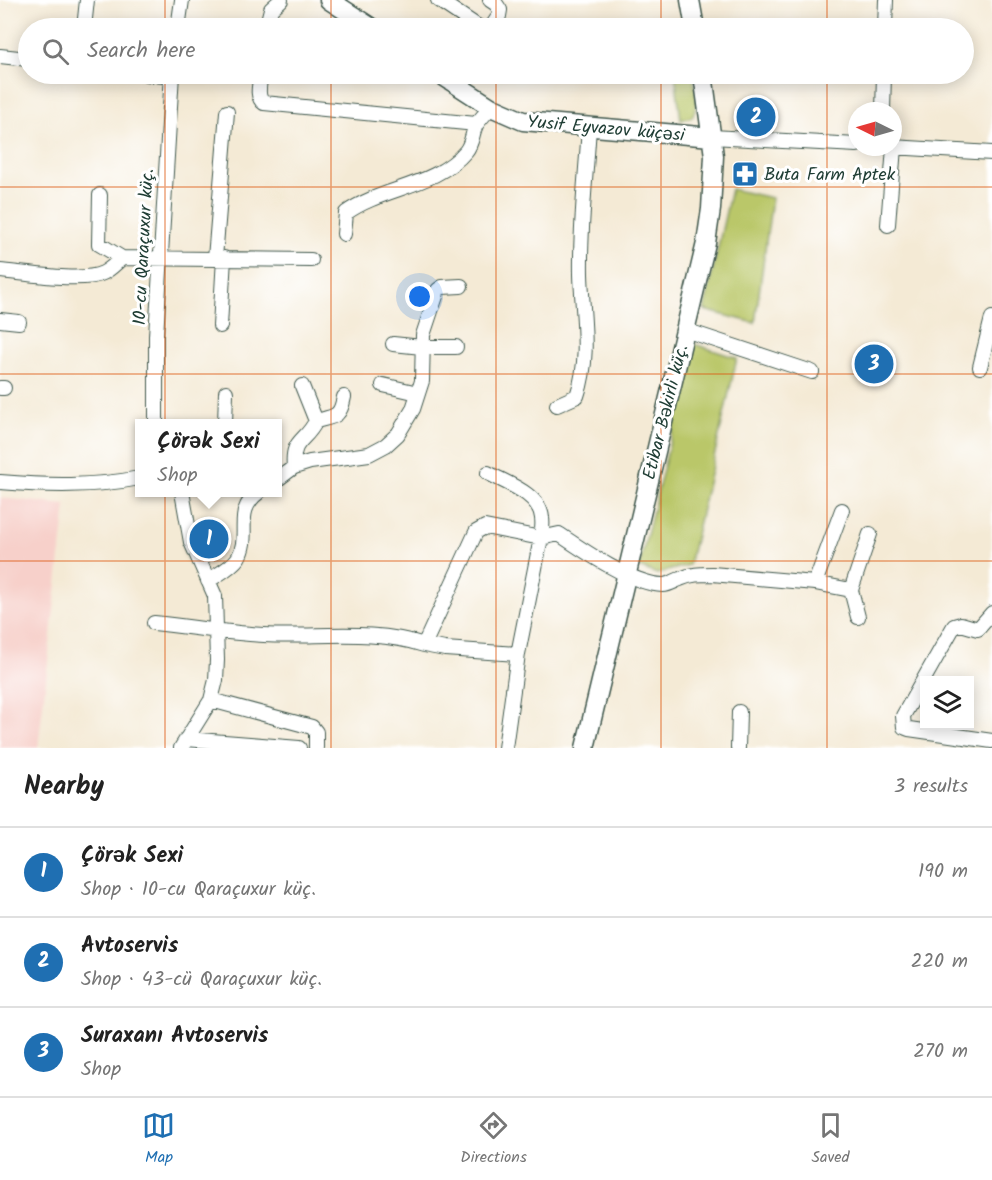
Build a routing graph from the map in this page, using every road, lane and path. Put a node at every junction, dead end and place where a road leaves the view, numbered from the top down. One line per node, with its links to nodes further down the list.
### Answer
1 (87, 0): 9 (street)
2 (182, 0): 10 (street)
3 (281, 0): 11 (street)
4 (329, 0): 12 (main road)
5 (438, 0): 13 (street)
6 (490, 0): 14 (street)
7 (690, 0): 15 (main road)
8 (886, 0): 16 (street)
9 (85, 18)
10 (179, 18)
11 (268, 18)
12 (357, 18)
13 (465, 18)
14 (499, 18)
15 (693, 18)
16 (885, 18)
17 (0, 56): 18 (street)
18 (18, 58)
19 (171, 84): 38 (street, 10-cu Qaraçuxur küç.)
20 (260, 84): 27 (street)
21 (461, 84): 25 (main road, Yusif Eyvazov küçəsi)
22 (704, 84): 29 (main road, Etibar Bəkirli küç.)
23 (884, 84): 24 (street)
24 (883, 102)
25 (491, 107): 27 (street); 28 (main road, Yusif Eyvazov küçəsi)
26 (227, 112): 39 (street)
27 (476, 124): 36 (street)
28 (589, 127): 29 (main road, Yusif Eyvazov küçəsi); 58 (street)
29 (712, 137): 30 (street); 47 (main road, Etibar Bəkirli küç.)
30 (848, 145)
31 (902, 148): 32 (street)
32 (992, 153)
33 (892, 156): 35 (street)
34 (99, 195): 37 (street)
35 (888, 225)
36 (344, 234)
37 (122, 258): 38 (street); 41 (street)
38 (161, 258): 39 (street); 59 (street, 10-cu Qaraçuxur küç.)
39 (219, 258): 40 (street); 46 (street)
40 (311, 260)
41 (0, 271)
42 (461, 286): 49 (street)
43 (992, 318): 51 (street)
44 (0, 320): 45 (street)
45 (19, 322)
46 (220, 326)
47 (685, 330): 52 (street); 72 (main road, Etibar Bəkirli küç.)
48 (393, 344): 49 (street)
49 (422, 347): 50 (street); 56 (street)
50 (456, 347)
51 (980, 367)
52 (812, 372)
53 (383, 385): 56 (street)
54 (302, 386): 61 (street)
55 (226, 393): 60 (street)
56 (418, 393): 62 (street)
57 (344, 397): 61 (street)
58 (557, 405)
59 (156, 419)
60 (225, 419)
61 (316, 422): 62 (street)
62 (294, 467): 64 (street)
63 (488, 473): 71 (street)
64 (282, 476)
65 (135, 479): 66 (street)
66 (0, 482)
67 (183, 497): 73 (street)
68 (253, 497): 73 (street)
69 (842, 510): 74 (street)
70 (870, 534): 75 (street)
71 (541, 538): 72 (street); 81 (street); 82 (street)
72 (626, 574): 74 (street); 90 (main road, Etibar Bəkirli küç.)
73 (208, 581): 79 (street)
74 (815, 583): 75 (street)
75 (851, 590): 77 (street)
76 (992, 613): 80 (street)
77 (858, 617)
78 (154, 623): 79 (street)
79 (216, 630): 81 (street); 83 (street)
80 (985, 631): 85 (street)
81 (424, 645): 82 (street)
82 (518, 654): 89 (street)
83 (211, 700): 86 (street); 88 (street)
84 (739, 712): 91 (street)
85 (992, 741)
86 (183, 743): 87 (street)
87 (299, 748)
88 (316, 748)
89 (505, 748)
90 (585, 748)
91 (738, 748)

